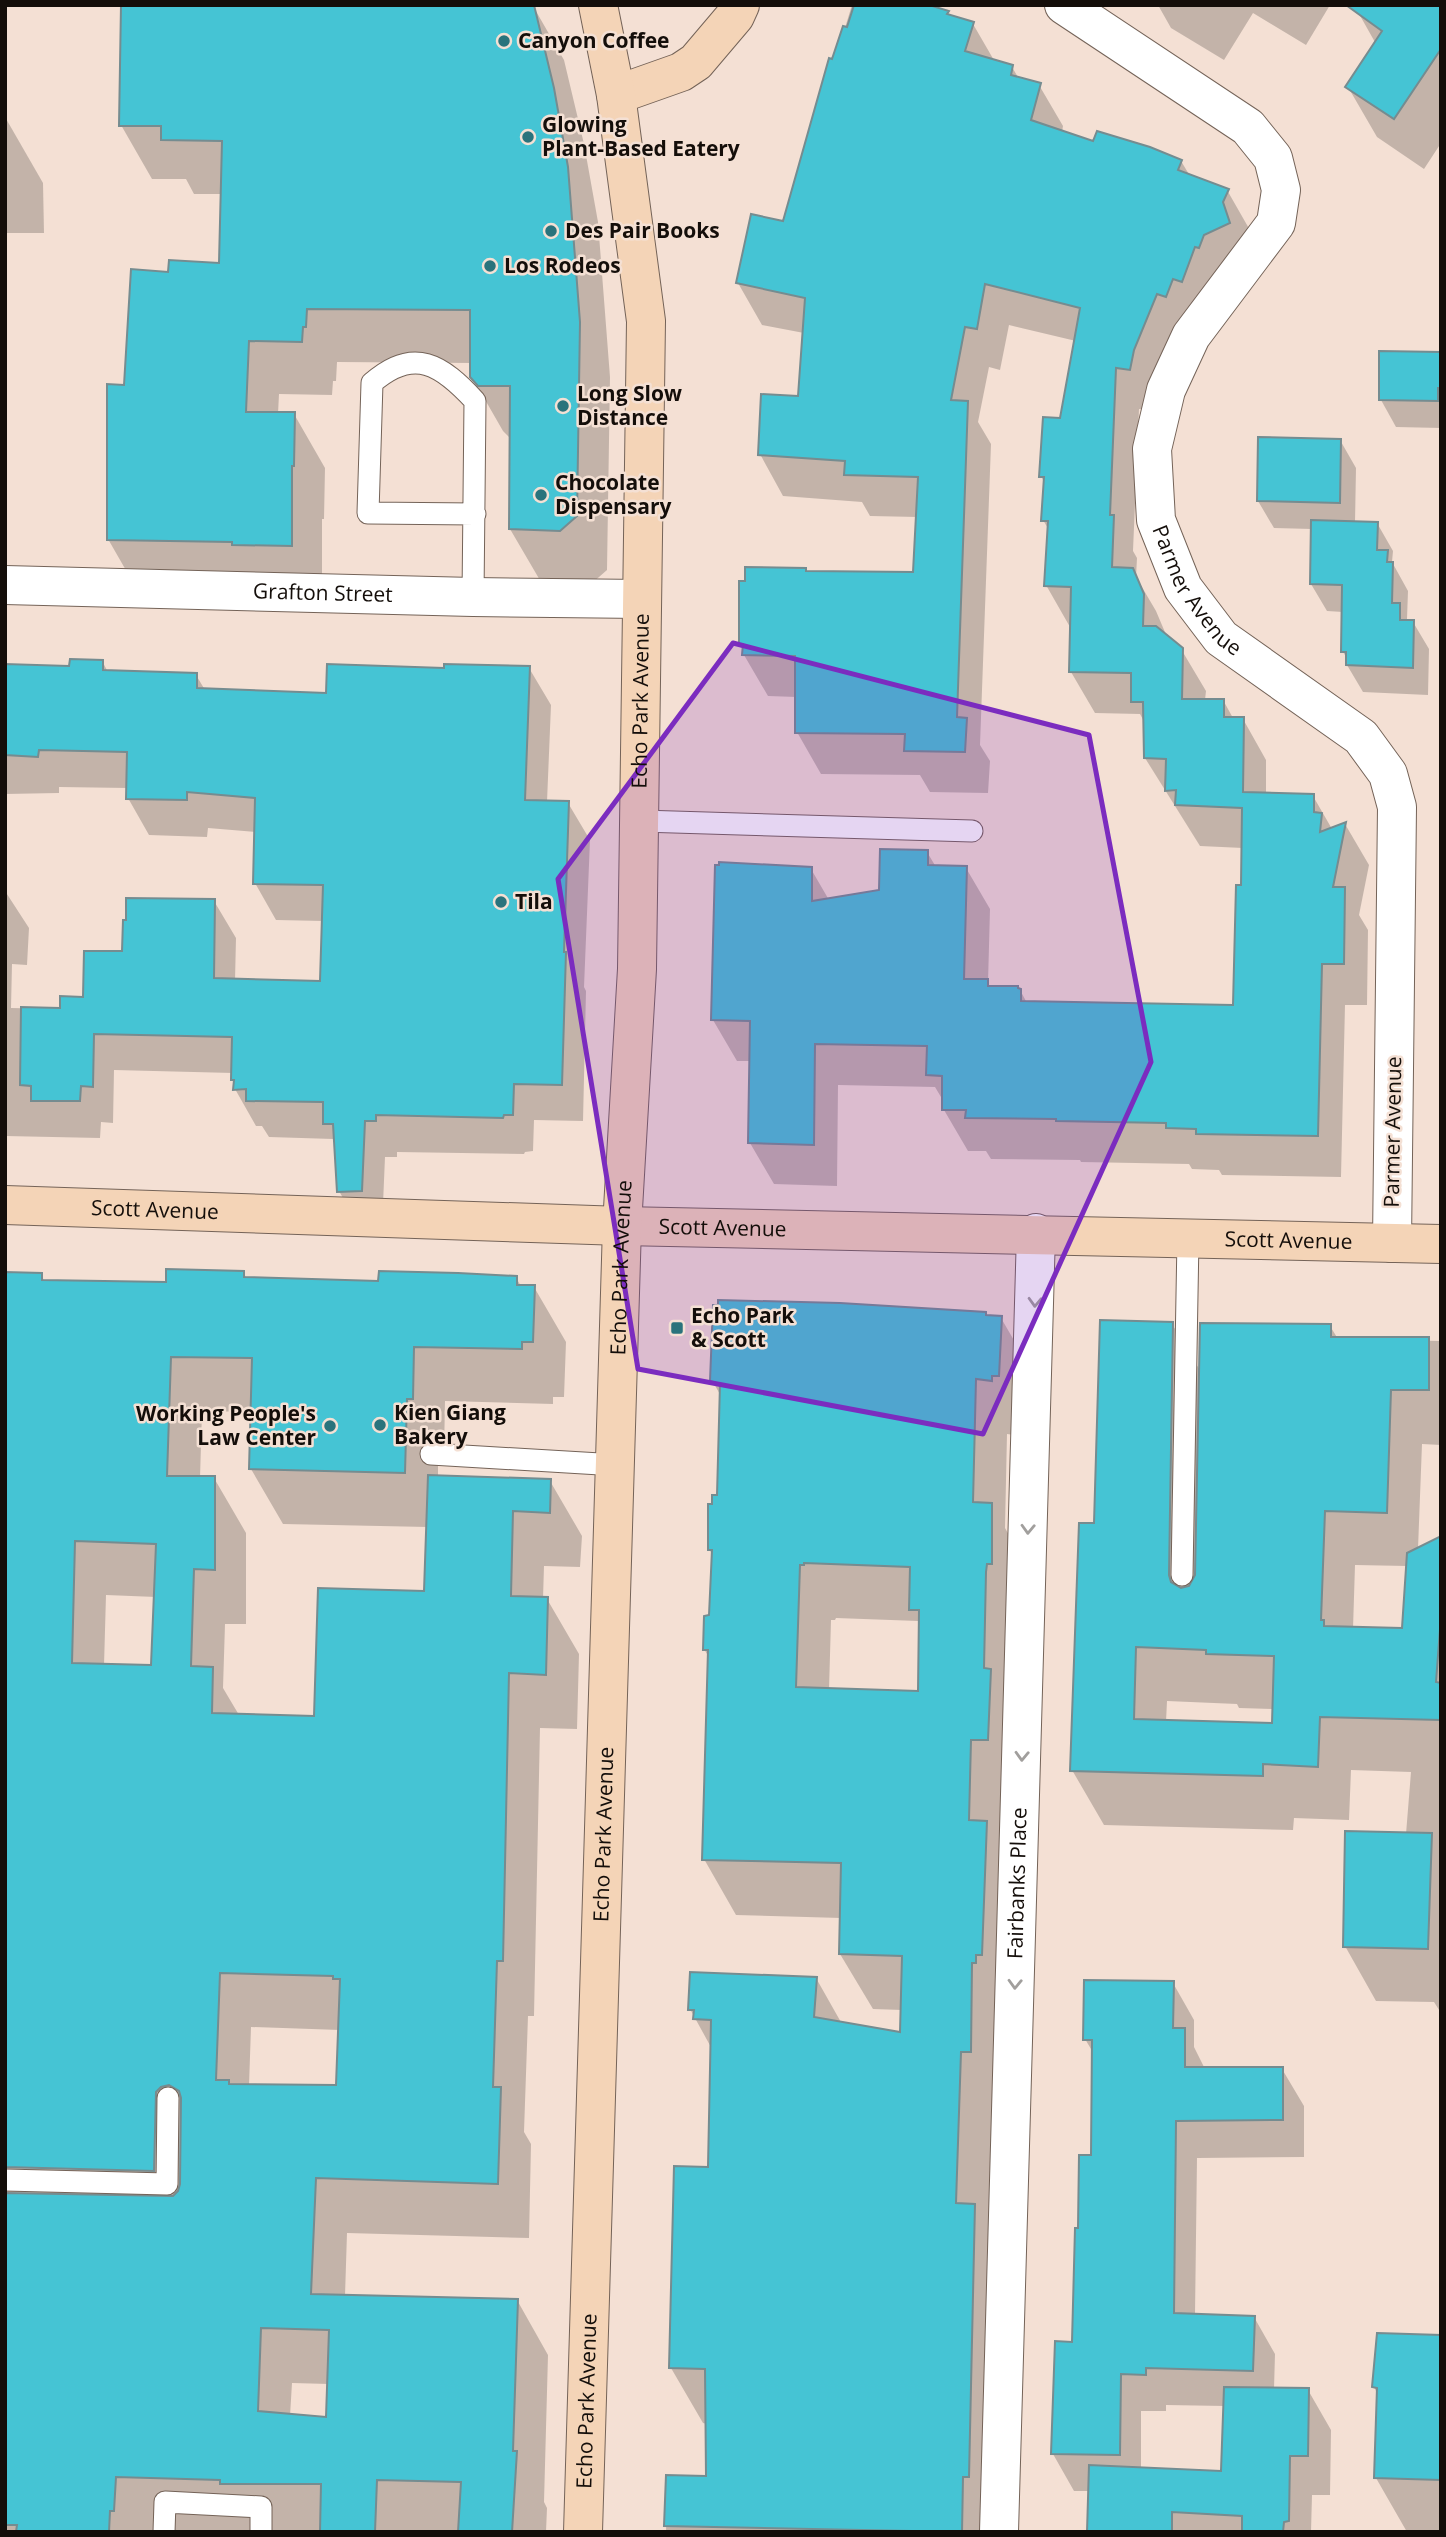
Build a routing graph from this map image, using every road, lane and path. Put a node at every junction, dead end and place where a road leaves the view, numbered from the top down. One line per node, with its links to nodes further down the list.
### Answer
1 (598, 5): 4 (street, Echo Park Avenue)
2 (740, 5): 4 (street)
3 (1064, 5): 15 (street, Parmer Avenue)
4 (617, 95): 8 (street, Echo Park Avenue)
5 (475, 514): 5 (lane); 7 (lane)
6 (5, 586): 7 (street, Grafton Street)
7 (473, 597): 8 (street, Grafton Street)
8 (642, 599): 9 (street, Echo Park Avenue)
9 (641, 821): 10 (lane); 12 (street, Echo Park Avenue)
10 (972, 831)
11 (5, 1205): 12 (street, Scott Avenue)
12 (622, 1226): 13 (street, Scott Avenue); 18 (street, Echo Park Avenue)
13 (1036, 1233): 14 (street, Scott Avenue); 25 (street, Fairbanks Place, one-way to 25)
14 (1188, 1239): 15 (street, Scott Avenue); 19 (lane)
15 (1392, 1243): 16 (street, Scott Avenue)
16 (1441, 1244)
17 (431, 1454): 18 (lane)
18 (617, 1465): 24 (street, Echo Park Avenue)
19 (1182, 1575)
20 (168, 2098): 21 (lane)
21 (5, 2180)
22 (164, 2532): 23 (lane)
23 (261, 2532)
24 (583, 2532)
25 (999, 2532)

